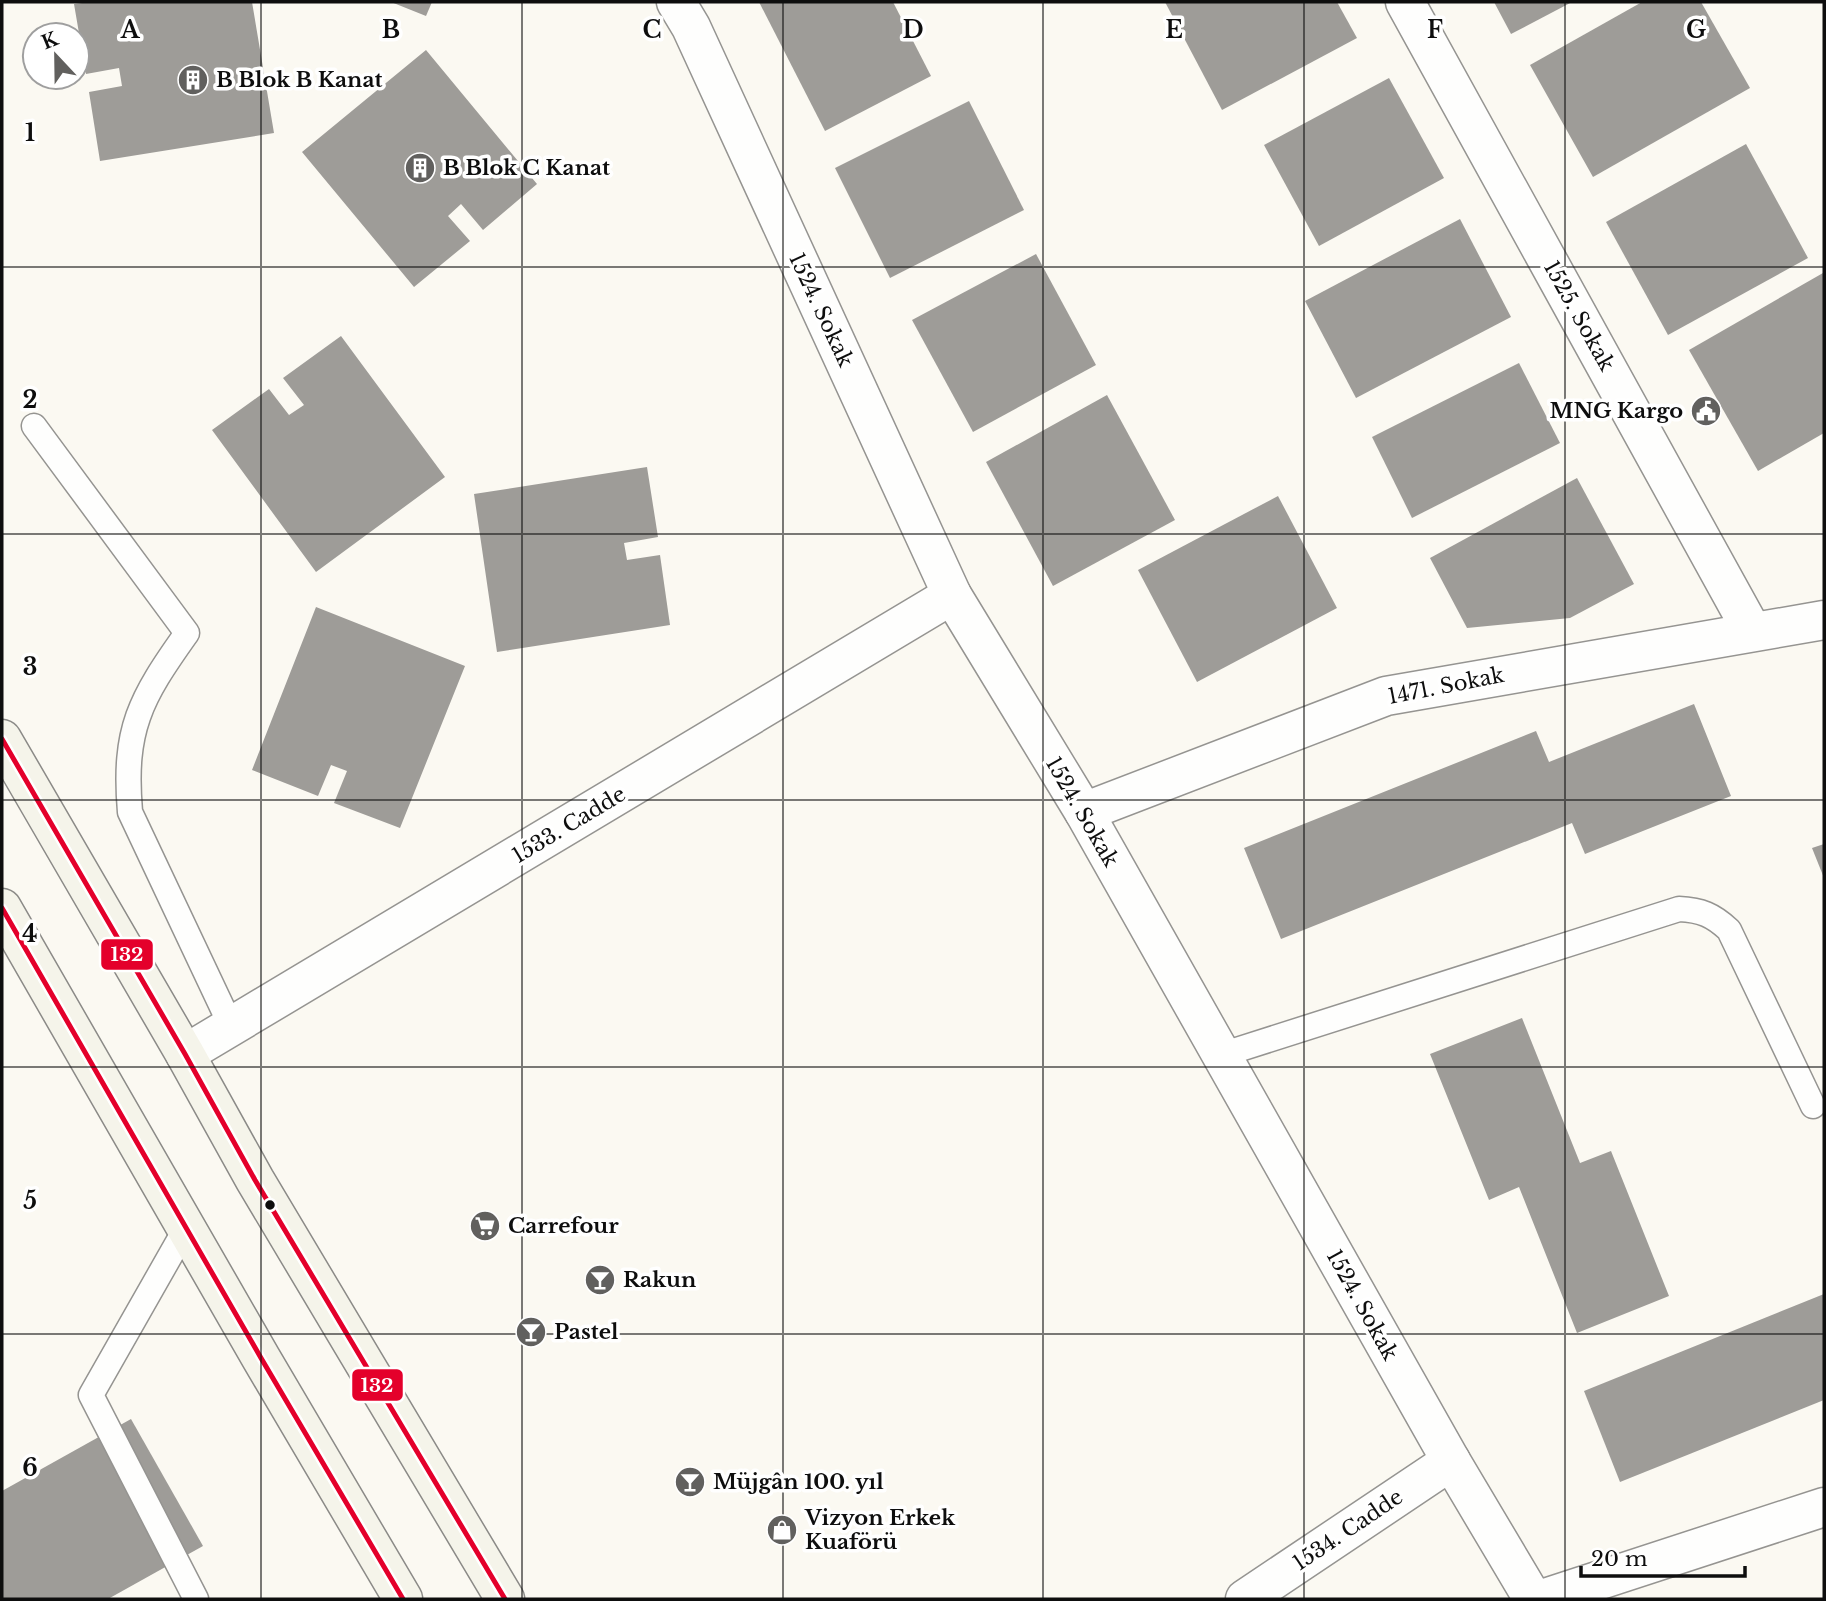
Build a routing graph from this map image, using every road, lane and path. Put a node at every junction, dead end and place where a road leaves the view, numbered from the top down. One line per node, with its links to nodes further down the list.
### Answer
1 (676, 2): 4 (street, 1524. Sokak)
2 (1405, 2): 6 (street, 1525. Sokak)
3 (34, 426): 10 (lane)
4 (953, 595): 8 (street, 1524. Sokak); 10 (street, 1533. Cadde)
5 (1824, 620): 6 (street, 1471. Sokak)
6 (1752, 631): 8 (street, 1471. Sokak)
7 (2, 739): 11 (main road)
8 (1084, 812): 12 (street, 1524. Sokak)
9 (2, 908): 14 (main road)
10 (231, 1026): 11 (street, 1533. Cadde)
11 (185, 1054): 19 (main road)
12 (1222, 1055): 13 (lane); 15 (street, 1524. Sokak)
13 (1813, 1106)
14 (187, 1228): 17 (lane); 18 (main road)
15 (1451, 1461): 20 (street, 1534. Cadde); 21 (street, 1524. Sokak)
16 (1824, 1507): 22 (street)
17 (196, 1599)
18 (403, 1599)
19 (505, 1599)
20 (1245, 1599)
21 (1533, 1599)
22 (1542, 1599)

